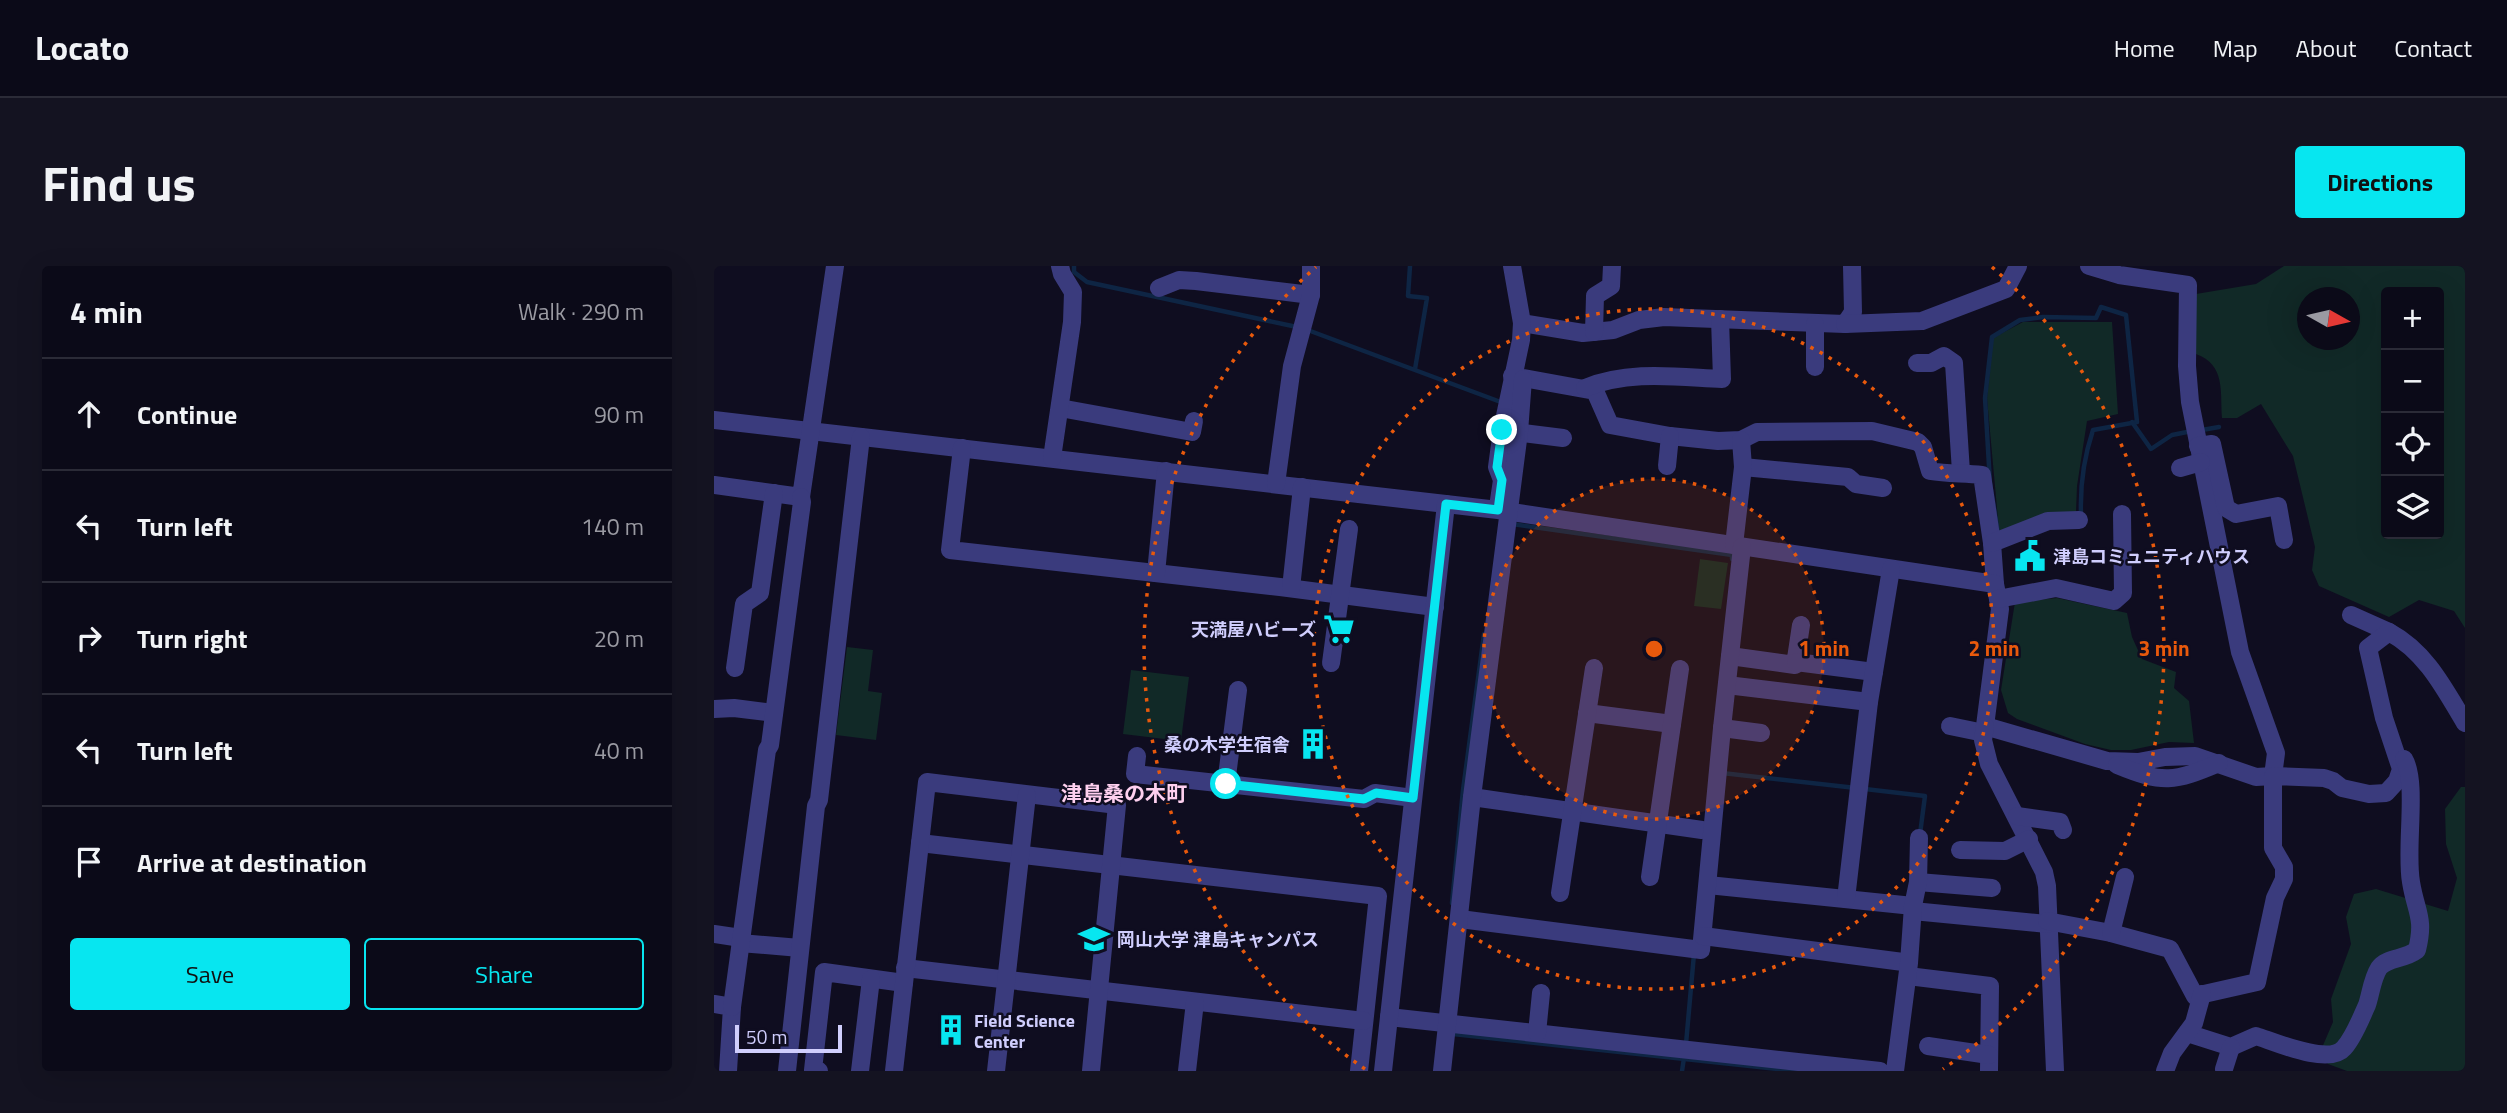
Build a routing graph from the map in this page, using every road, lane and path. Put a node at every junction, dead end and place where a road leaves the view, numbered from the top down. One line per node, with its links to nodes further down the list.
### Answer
1 (835, 266): 25 (street)
2 (1060, 266): 22 (street)
3 (1311, 266): 12 (street)
4 (1512, 266): 14 (street)
5 (1612, 266): 17 (street)
6 (1852, 266): 16 (street)
7 (2018, 266): 16 (street)
8 (2089, 266): 9 (street)
9 (2120, 270): 32 (street)
10 (1197, 273): 11 (street); 12 (street)
11 (1159, 288)
12 (1311, 295): 39 (street)
13 (1720, 319): 15 (street); 17 (street); 21 (street)
14 (1522, 323): 17 (street); 20 (street)
15 (1815, 324): 16 (street); 19 (street)
16 (1845, 324)
17 (1594, 332)
18 (1917, 363): 38 (street)
19 (1815, 367)
20 (1517, 378): 21 (street); 26 (street)
21 (1585, 388): 27 (street)
22 (1060, 408): 24 (street); 33 (street)
23 (714, 420): 25 (street)
24 (1194, 421)
25 (811, 431): 28 (street); 44 (street)
26 (1510, 431): 29 (street); 47 (street)
27 (1670, 436): 30 (street); 34 (street)
28 (861, 437): 31 (street); 113 (street)
29 (1563, 438)
30 (1741, 440): 35 (street); 38 (street)
31 (962, 448): 33 (street); 54 (street)
32 (2200, 454): 36 (street); 50 (street); 83 (street)
33 (1052, 458): 37 (street)
34 (1667, 466)
35 (1743, 467): 42 (street); 52 (street)
36 (2180, 468)
37 (1166, 471): 39 (street); 54 (street)
38 (1961, 472): 51 (street)
39 (1276, 484): 41 (street)
40 (714, 485): 43 (street)
41 (1302, 487): 45 (street); 55 (street)
42 (1883, 488)
43 (774, 493): 44 (street); 65 (street)
44 (801, 497): 73 (street)
45 (1446, 504): 47 (street); 58 (street)
46 (2122, 514): 56 (street)
47 (1505, 517): 52 (street); 86 (street)
48 (2079, 520): 51 (street)
49 (1349, 529): 57 (street)
50 (2284, 540)
51 (1992, 543): 56 (street)
52 (1738, 546): 53 (street); 62 (street)
53 (1891, 569): 56 (street); 68 (street)
54 (1156, 573): 55 (street)
55 (1291, 588): 57 (street)
56 (1997, 591): 79 (street)
57 (1340, 595): 58 (street); 64 (street)
58 (1435, 607): 87 (street)
59 (2351, 615): 61 (street)
60 (1801, 625): 63 (street)
61 (2389, 632): 75 (street); 80 (street)
62 (1730, 656): 63 (street); 69 (street)
63 (1796, 662): 68 (street)
64 (1331, 663)
65 (735, 668)
66 (1594, 668): 74 (street)
67 (1679, 669): 76 (street)
68 (1874, 672): 71 (street)
69 (1727, 685): 71 (street); 78 (street)
70 (1238, 690): 84 (street)
71 (1869, 702): 105 (street)
72 (714, 709): 73 (street)
73 (774, 713): 111 (street)
74 (1587, 713): 76 (street); 88 (street)
75 (2465, 723)
76 (1672, 724): 90 (street)
77 (1950, 726): 79 (street)
78 (1722, 729): 81 (street); 102 (street)
79 (1985, 729): 83 (street); 89 (street)
80 (2388, 730): 83 (street); 131 (street)
81 (1761, 733)
82 (1137, 756): 84 (street)
83 (2273, 776): 120 (street)
84 (1226, 784): 87 (street)
85 (1027, 794): 95 (street); 97 (street); 98 (street)
86 (1472, 797): 88 (street); 107 (street)
87 (1413, 798): 123 (street)
88 (1572, 811): 90 (street); 104 (street)
89 (2017, 816): 92 (street); 94 (street)
90 (1658, 824): 91 (street); 99 (street)
91 (1702, 830)
92 (2063, 830)
93 (1919, 838): 101 (street)
94 (2029, 839): 96 (street); 108 (street)
95 (920, 843): 97 (street); 115 (street)
96 (1960, 849)
97 (1020, 855): 98 (street); 117 (street)
98 (1112, 866): 118 (street); 124 (street)
99 (1650, 877)
100 (2125, 877): 109 (street)
101 (1918, 882): 103 (street); 106 (street)
102 (1708, 885): 105 (street); 112 (street)
103 (1992, 888)
104 (1560, 893)
105 (1846, 899): 106 (street)
106 (1910, 907): 108 (street); 114 (street)
107 (1460, 919): 112 (street); 125 (street)
108 (2047, 922): 109 (street); 146 (street)
109 (2111, 933): 120 (street)
110 (714, 934): 111 (street)
111 (740, 940): 113 (street); 122 (street)
112 (1697, 945): 114 (street)
113 (800, 948): 134 (street)
114 (1905, 969): 130 (street); 145 (street)
115 (905, 976): 116 (street); 117 (street); 137 (street)
116 (871, 978): 135 (street); 136 (street)
117 (1006, 981): 118 (street); 138 (street)
118 (1099, 992): 121 (street); 139 (street)
119 (1541, 993): 126 (street)
120 (2202, 994): 127 (street)
121 (1195, 1002): 124 (street); 140 (street)
122 (723, 1006): 133 (street)
123 (1389, 1017): 125 (street); 142 (street)
124 (1364, 1021): 141 (street)
125 (1441, 1023): 126 (street); 143 (street)
126 (1537, 1033): 144 (street)
127 (2187, 1033): 129 (street); 147 (street)
128 (1928, 1046): 130 (street)
129 (2231, 1047): 131 (street); 132 (street)
130 (1989, 1063)
131 (2314, 1063)
132 (2224, 1069)
133 (728, 1071)
134 (787, 1071)
135 (819, 1071)
136 (860, 1071)
137 (894, 1071)
138 (996, 1071)
139 (1091, 1071)
140 (1187, 1071)
141 (1359, 1071)
142 (1383, 1071)
143 (1442, 1071)
144 (1880, 1071)
145 (1895, 1071)
146 (2054, 1071)
147 (2165, 1071)

